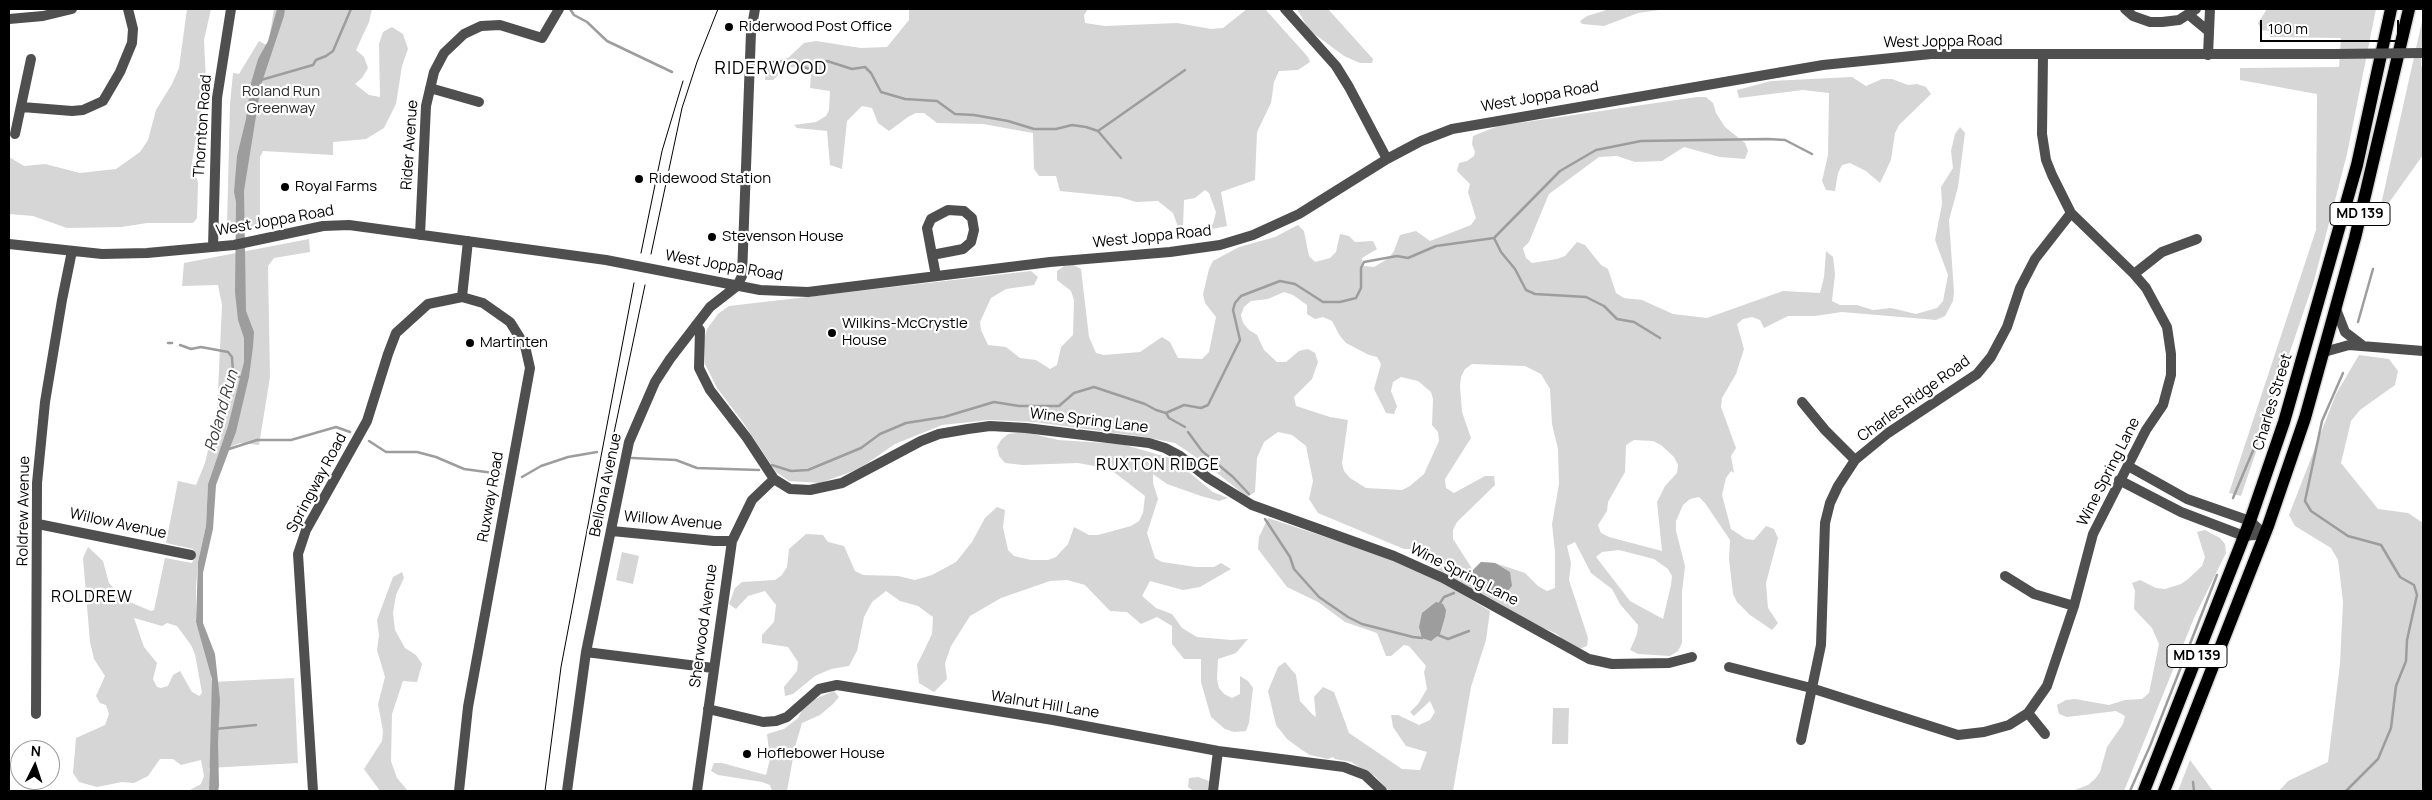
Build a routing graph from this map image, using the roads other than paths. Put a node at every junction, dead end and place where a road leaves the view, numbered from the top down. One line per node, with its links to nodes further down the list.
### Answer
1 (72, 9): 12 (street)
2 (128, 9): 20 (street)
3 (231, 9): 28 (street, Thornton Road)
4 (559, 9): 18 (street, Rider Avenue)
5 (755, 9): 33 (street)
6 (1285, 9): 22 (street)
7 (2125, 9): 11 (street)
8 (2210, 9): 13 (street)
9 (2390, 9): 45 (main road, Charles Street / MD 139)
10 (2409, 9): 35 (main road, MD 139)
11 (2193, 12): 13 (street)
12 (9, 19)
13 (2207, 30): 15 (street)
14 (2423, 53): 15 (street, West Joppa Road, bridge)
15 (2208, 55): 16 (street, West Joppa Road)
16 (2043, 56): 22 (street, West Joppa Road); 23 (street, Wine Spring Lane)
17 (31, 59): 20 (street)
18 (430, 88): 19 (street); 24 (street, Rider Avenue)
19 (479, 102)
20 (22, 107): 21 (street)
21 (15, 134)
22 (1387, 159): 32 (street, West Joppa Road)
23 (2071, 213): 31 (street, Wine Spring Lane); 41 (street, Charles Ridge Road)
24 (420, 235): 26 (street, West Joppa Road); 28 (street, West Joppa Road)
25 (2197, 239): 31 (street)
26 (468, 241): 33 (street, West Joppa Road); 34 (street)
27 (9, 244): 29 (street, West Joppa Road)
28 (213, 247): 29 (street, West Joppa Road)
29 (72, 251): 46 (street, Roldrew Avenue)
30 (932, 255): 30 (street); 32 (street)
31 (2134, 274): 42 (street, Wine Spring Lane)
32 (936, 276): 33 (street, West Joppa Road)
33 (737, 286): 36 (street, Bellona Avenue)
34 (462, 297): 65 (street, Springway Road); 66 (street, Ruxway Road)
35 (2336, 309): 37 (street); 39 (main road, MD 139)
36 (696, 325): 43 (street); 47 (street, Bellona Avenue)
37 (2365, 347): 38 (street); 39 (street)
38 (2423, 351)
39 (2324, 352): 48 (main road, MD 139)
40 (1802, 402): 41 (street)
41 (1855, 460): 58 (street, Charles Ridge Road)
42 (2128, 466): 44 (street, Wine Spring Lane); 45 (street)
43 (774, 479): 50 (street, Sherwood Avenue); 55 (street, Wine Spring Lane)
44 (2119, 480): 49 (street); 53 (street, Wine Spring Lane)
45 (2250, 521): 48 (street); 49 (main road, Charles Street / MD 139)
46 (38, 524): 51 (street, Willow Avenue); 60 (street, Roldrew Avenue)
47 (612, 530): 50 (street, Willow Avenue); 54 (street, Bellona Avenue)
48 (2264, 534): 49 (street); 72 (main road, MD 139)
49 (2244, 536): 71 (main road, Charles Street / MD 139)
50 (732, 541): 57 (street, Sherwood Avenue)
51 (191, 555)
52 (2005, 576): 53 (street)
53 (2074, 606): 61 (street, Wine Spring Lane)
54 (586, 652): 57 (street); 67 (street, Bellona Avenue)
55 (1692, 657)
56 (1729, 667): 58 (street, Wine Spring Lane)
57 (713, 668): 59 (street, Sherwood Avenue)
58 (1811, 688): 61 (street, Wine Spring Lane); 63 (street, Charles Ridge Road)
59 (708, 709): 64 (street, Walnut Hill Lane); 68 (street, Sherwood Avenue)
60 (36, 714)
61 (2028, 714): 62 (street)
62 (2045, 734)
63 (1801, 740)
64 (1218, 751): 69 (street); 70 (street, Walnut Hill Lane)
65 (312, 791)
66 (459, 791)
67 (567, 791)
68 (697, 791)
69 (1213, 791)
70 (1382, 791)
71 (2144, 791)
72 (2164, 791)

